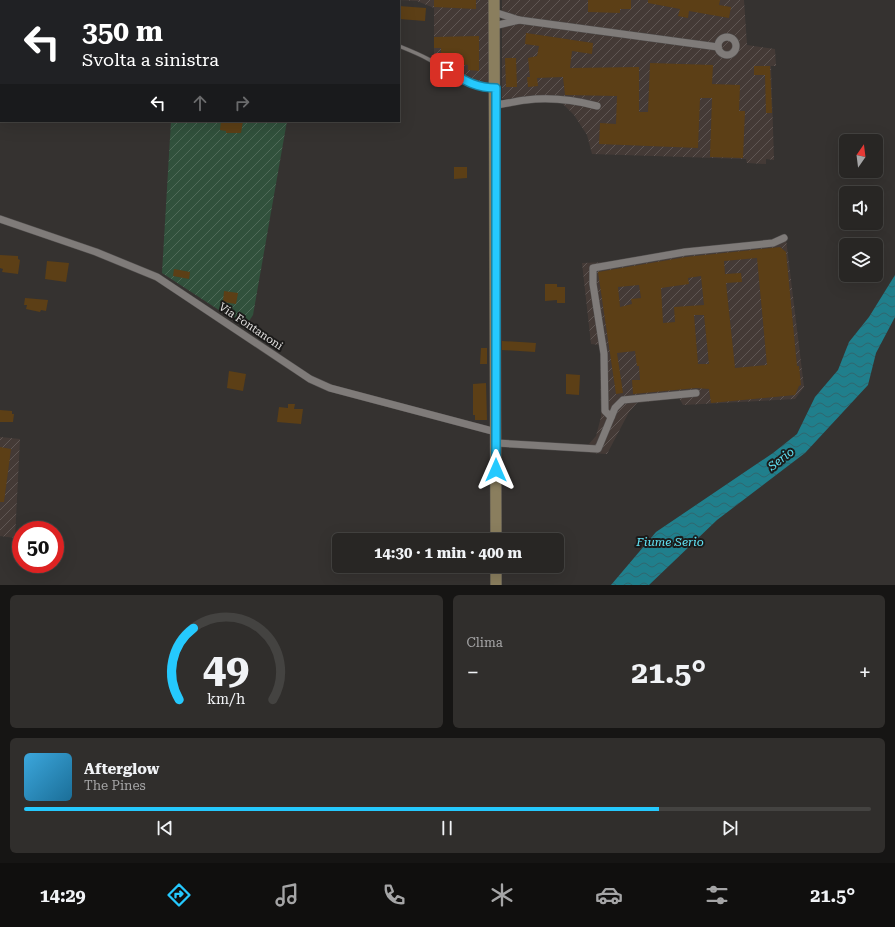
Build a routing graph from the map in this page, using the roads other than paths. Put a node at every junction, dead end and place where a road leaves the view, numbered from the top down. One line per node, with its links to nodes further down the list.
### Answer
1 (494, 0): 2 (main road)
2 (494, 12): 3 (street); 4 (main road)
3 (519, 20): 4 (street); 6 (street)
4 (494, 26): 7 (main road)
5 (400, 46): 7 (lane)
6 (718, 47)
7 (496, 88): 8 (main road)
8 (495, 104): 9 (street); 14 (main road)
9 (596, 106)
10 (0, 219): 14 (street, Via Fontanoni)
11 (784, 238): 13 (street)
12 (696, 393): 13 (street)
13 (611, 417): 14 (street, Via Fontanoni)
14 (496, 437): 15 (main road)
15 (496, 533)
16 (496, 573): 17 (main road)
17 (496, 585)

